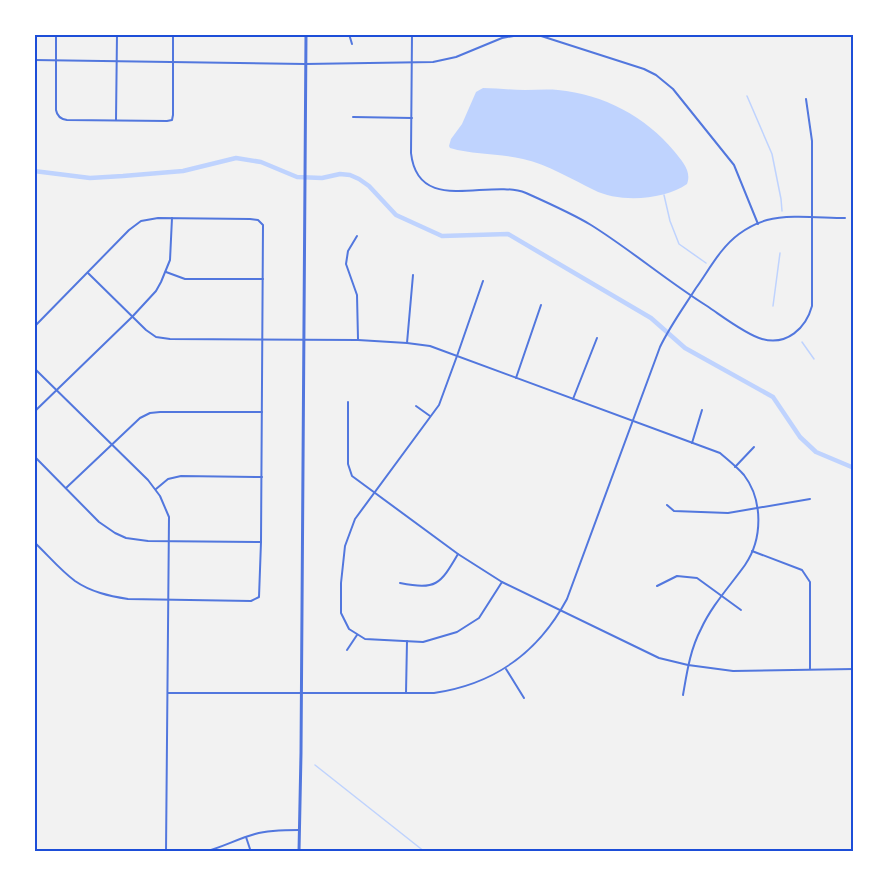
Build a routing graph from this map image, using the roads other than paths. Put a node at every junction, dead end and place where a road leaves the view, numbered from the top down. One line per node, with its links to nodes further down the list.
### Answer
1 (56, 34): 11 (street)
2 (117, 34): 12 (street)
3 (173, 34): 13 (street)
4 (306, 34): 15 (street)
5 (349, 34): 9 (street)
6 (412, 34): 14 (street)
7 (525, 34): 14 (street)
8 (534, 34): 23 (street)
9 (352, 44)
10 (34, 60): 11 (street)
11 (55, 60): 12 (street); 19 (street)
12 (117, 61): 13 (street); 19 (street)
13 (173, 61): 15 (street); 19 (street)
14 (412, 63): 15 (street); 18 (street)
15 (305, 64): 36 (street)
16 (806, 99): 21 (street)
17 (353, 117): 18 (street)
18 (412, 118): 30 (street)
19 (116, 120)
20 (172, 218): 25 (street); 26 (street); 28 (street)
21 (812, 218): 22 (street); 23 (street); 30 (street)
22 (845, 218)
23 (758, 224): 30 (street)
24 (357, 236): 37 (street)
25 (166, 272): 28 (street); 32 (street)
26 (88, 273): 32 (street); 33 (street)
27 (413, 274): 38 (street)
28 (263, 279): 35 (street)
29 (483, 281): 39 (street)
30 (691, 296): 50 (street)
31 (542, 305): 41 (street)
32 (132, 317): 35 (street); 42 (street)
33 (34, 327)
34 (597, 338): 43 (street)
35 (263, 340): 36 (street); 47 (street)
36 (304, 340): 37 (street); 83 (street)
37 (358, 340): 38 (street)
38 (407, 342): 39 (street)
39 (457, 356): 41 (street); 49 (street)
40 (34, 368): 42 (street)
41 (516, 378): 43 (street)
42 (57, 390): 48 (street); 52 (street)
43 (573, 399): 50 (street)
44 (348, 402): 59 (street)
45 (416, 406): 49 (street)
46 (702, 410): 51 (street)
47 (262, 411): 52 (street); 56 (street)
48 (34, 412)
49 (430, 416): 59 (street)
50 (633, 421): 51 (street); 74 (street)
51 (692, 443): 55 (street)
52 (112, 444): 57 (street); 58 (street)
53 (754, 447): 55 (street)
54 (34, 456): 57 (street)
55 (735, 467): 62 (street)
56 (262, 477): 58 (street); 65 (street)
57 (66, 488): 63 (street)
58 (156, 489): 63 (street)
59 (374, 493): 67 (street); 75 (street)
60 (810, 499): 62 (street)
61 (666, 505): 62 (street)
62 (757, 507): 66 (street)
63 (169, 541): 65 (street); 72 (street)
64 (34, 542): 72 (street)
65 (261, 542): 72 (street)
66 (752, 551): 71 (street); 80 (street)
67 (458, 554): 68 (street); 69 (street)
68 (502, 582): 74 (street); 76 (street)
69 (400, 583)
70 (657, 586): 71 (street)
71 (722, 595): 73 (street); 78 (street)
72 (169, 600): 82 (street)
73 (741, 610)
74 (561, 611): 78 (street); 79 (street)
75 (357, 634): 76 (street); 77 (street)
76 (407, 641): 84 (street)
77 (347, 650)
78 (688, 665): 80 (street); 85 (street)
79 (506, 669): 84 (street); 86 (street)
80 (810, 669): 81 (street)
81 (854, 669)
82 (168, 693): 83 (street); 89 (street)
83 (301, 693): 84 (street); 87 (street)
84 (406, 694)
85 (683, 695)
86 (524, 698)
87 (299, 830): 88 (street); 92 (street)
88 (246, 837): 90 (street); 91 (street)
89 (166, 852)
90 (204, 852)
91 (251, 852)
92 (298, 852)

